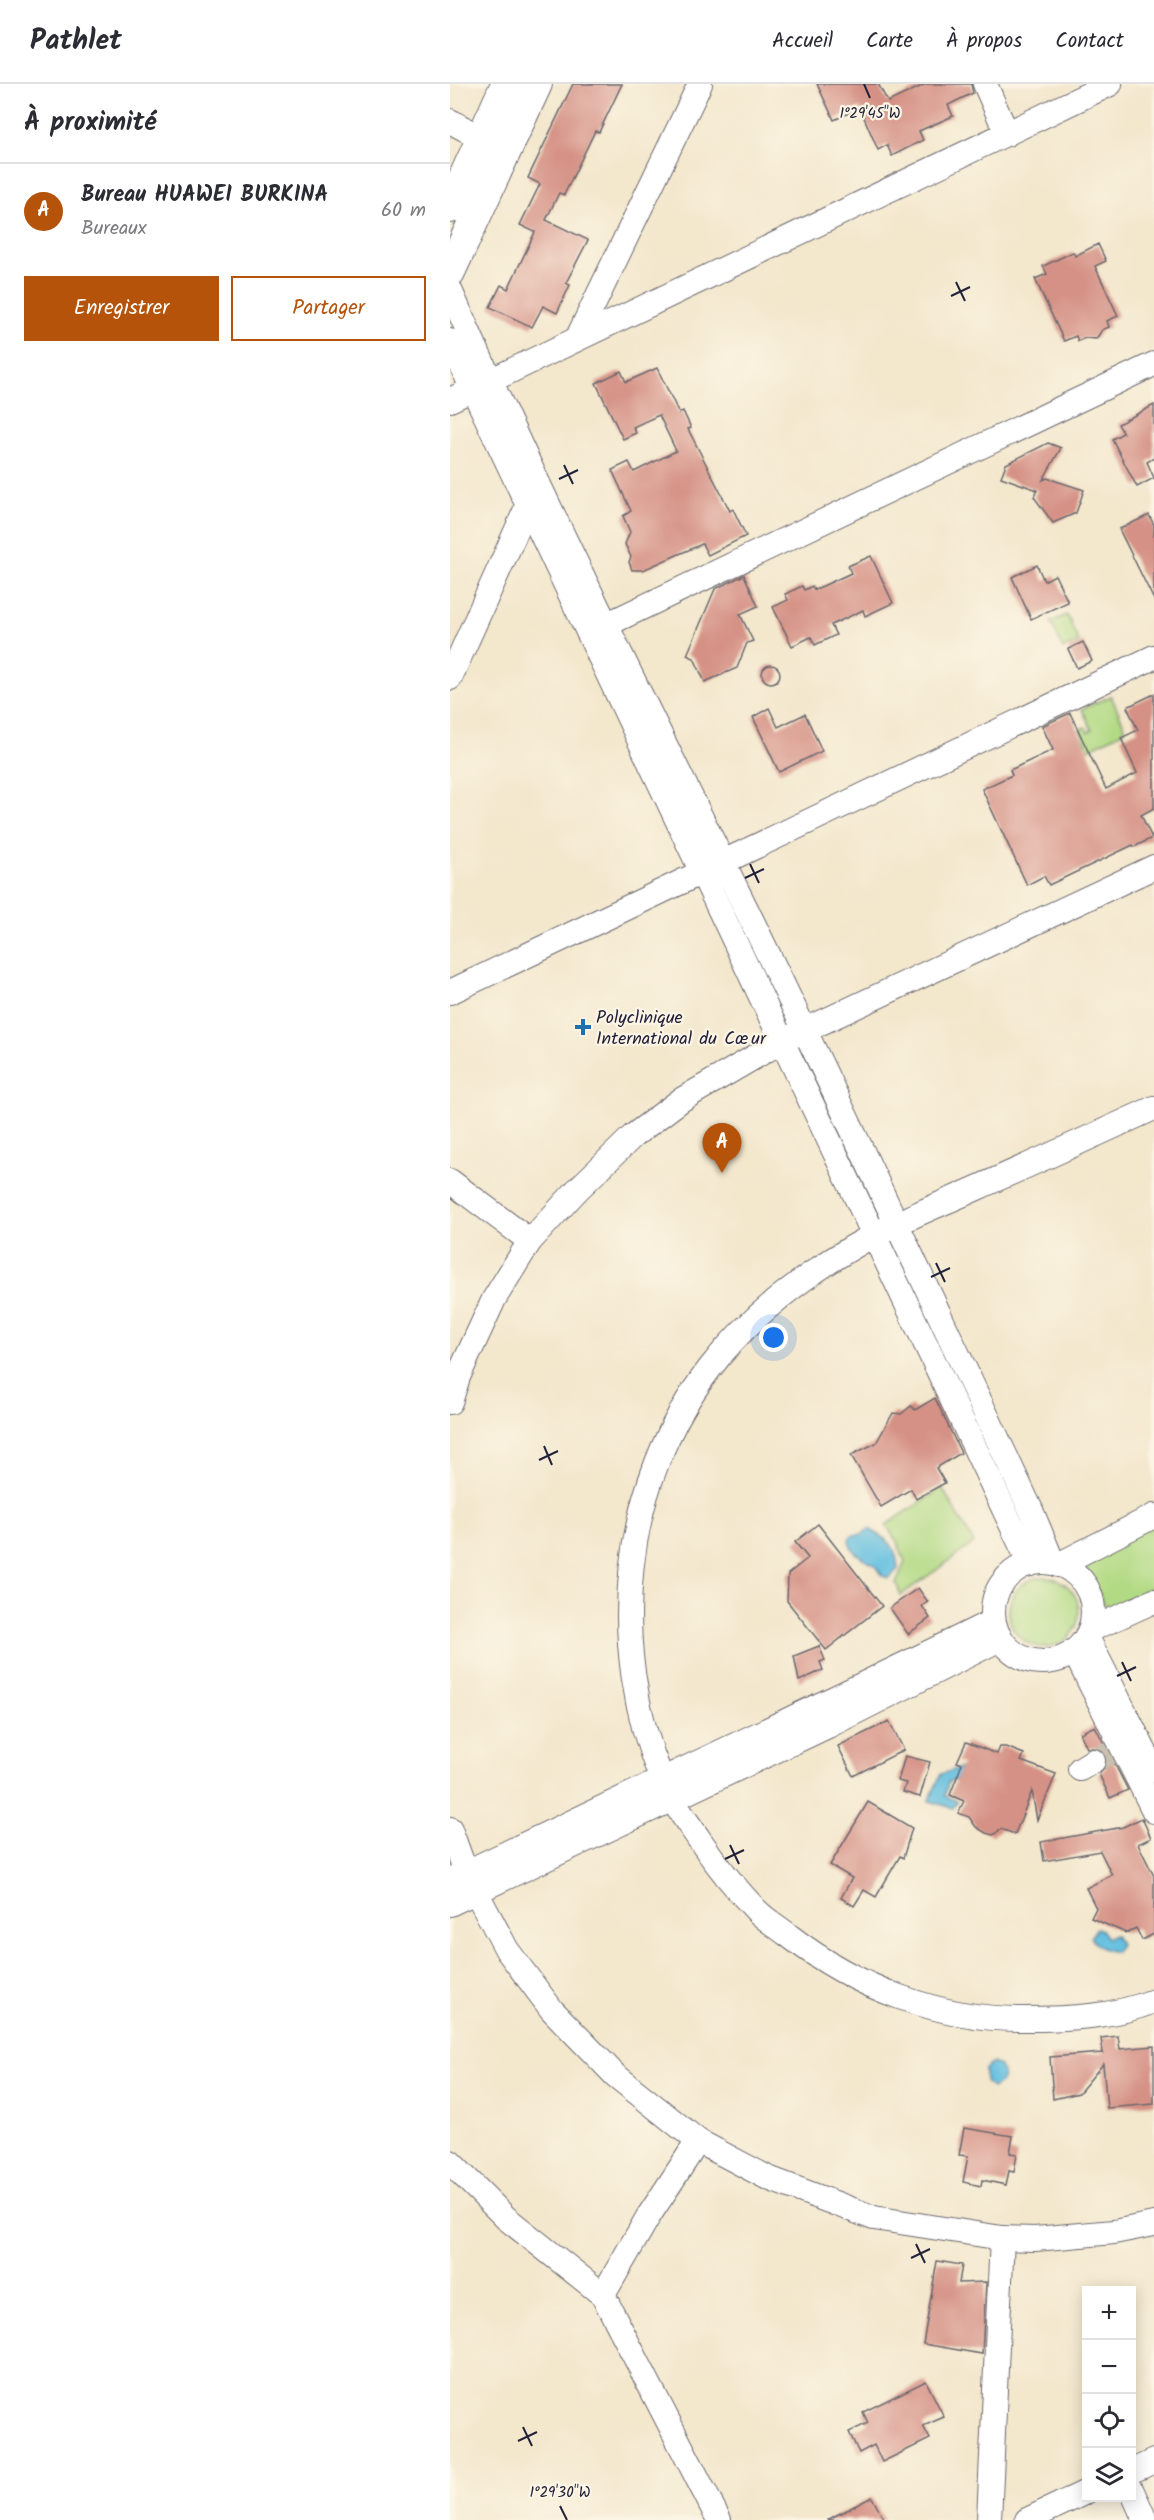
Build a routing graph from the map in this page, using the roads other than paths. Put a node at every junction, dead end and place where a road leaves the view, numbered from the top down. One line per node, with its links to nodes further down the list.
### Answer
1 (506, 84): 8 (main road)
2 (537, 84): 8 (main road)
3 (700, 84): 12 (street)
4 (985, 84): 7 (street)
5 (1110, 84): 7 (street)
6 (450, 121): 8 (street)
7 (1007, 134): 12 (street)
8 (494, 145): 9 (main road); 10 (main road)
9 (450, 207)
10 (450, 272)
11 (450, 290): 15 (street)
12 (577, 339): 15 (street)
13 (450, 341): 15 (street)
14 (1154, 364): 19 (street)
15 (481, 385): 16 (street); 17 (street); 18 (street)
16 (450, 400)
17 (538, 483): 18 (street); 19 (street)
18 (528, 505): 19 (street); 21 (street)
19 (598, 628): 22 (street); 24 (street)
20 (1154, 657): 22 (street)
21 (450, 678)
22 (723, 861): 24 (street); 26 (street)
23 (1154, 867): 26 (street)
24 (701, 872): 25 (street); 27 (street)
25 (450, 992)
26 (806, 1031): 27 (street); 30 (street)
27 (782, 1041): 31 (street); 32 (street)
28 (1154, 1108): 30 (street)
29 (450, 1181): 32 (street)
30 (897, 1225): 31 (street); 35 (street)
31 (875, 1234): 35 (street); 40 (street)
32 (530, 1241): 33 (street)
33 (450, 1402)
34 (1154, 1516): 35 (street)
35 (1047, 1564): 37 (street); 38 (street)
36 (1154, 1601): 38 (street)
37 (997, 1630): 38 (street); 40 (street)
38 (1084, 1639): 39 (street); 41 (street)
39 (1154, 1770)
40 (666, 1789): 43 (street); 45 (street)
41 (1154, 1811)
42 (450, 1829): 43 (street)
43 (464, 1881): 44 (street); 46 (street)
44 (450, 1904)
45 (1154, 2001)
46 (698, 2141): 49 (street); 50 (street)
47 (450, 2162): 50 (street)
48 (1154, 2224): 49 (street)
49 (1002, 2238): 56 (street)
50 (603, 2295): 55 (street)
51 (1154, 2461): 52 (street)
52 (1136, 2469)
53 (1082, 2494): 57 (street)
54 (1136, 2501): 58 (street)
55 (719, 2520)
56 (989, 2520)
57 (1027, 2520)
58 (1145, 2520)

